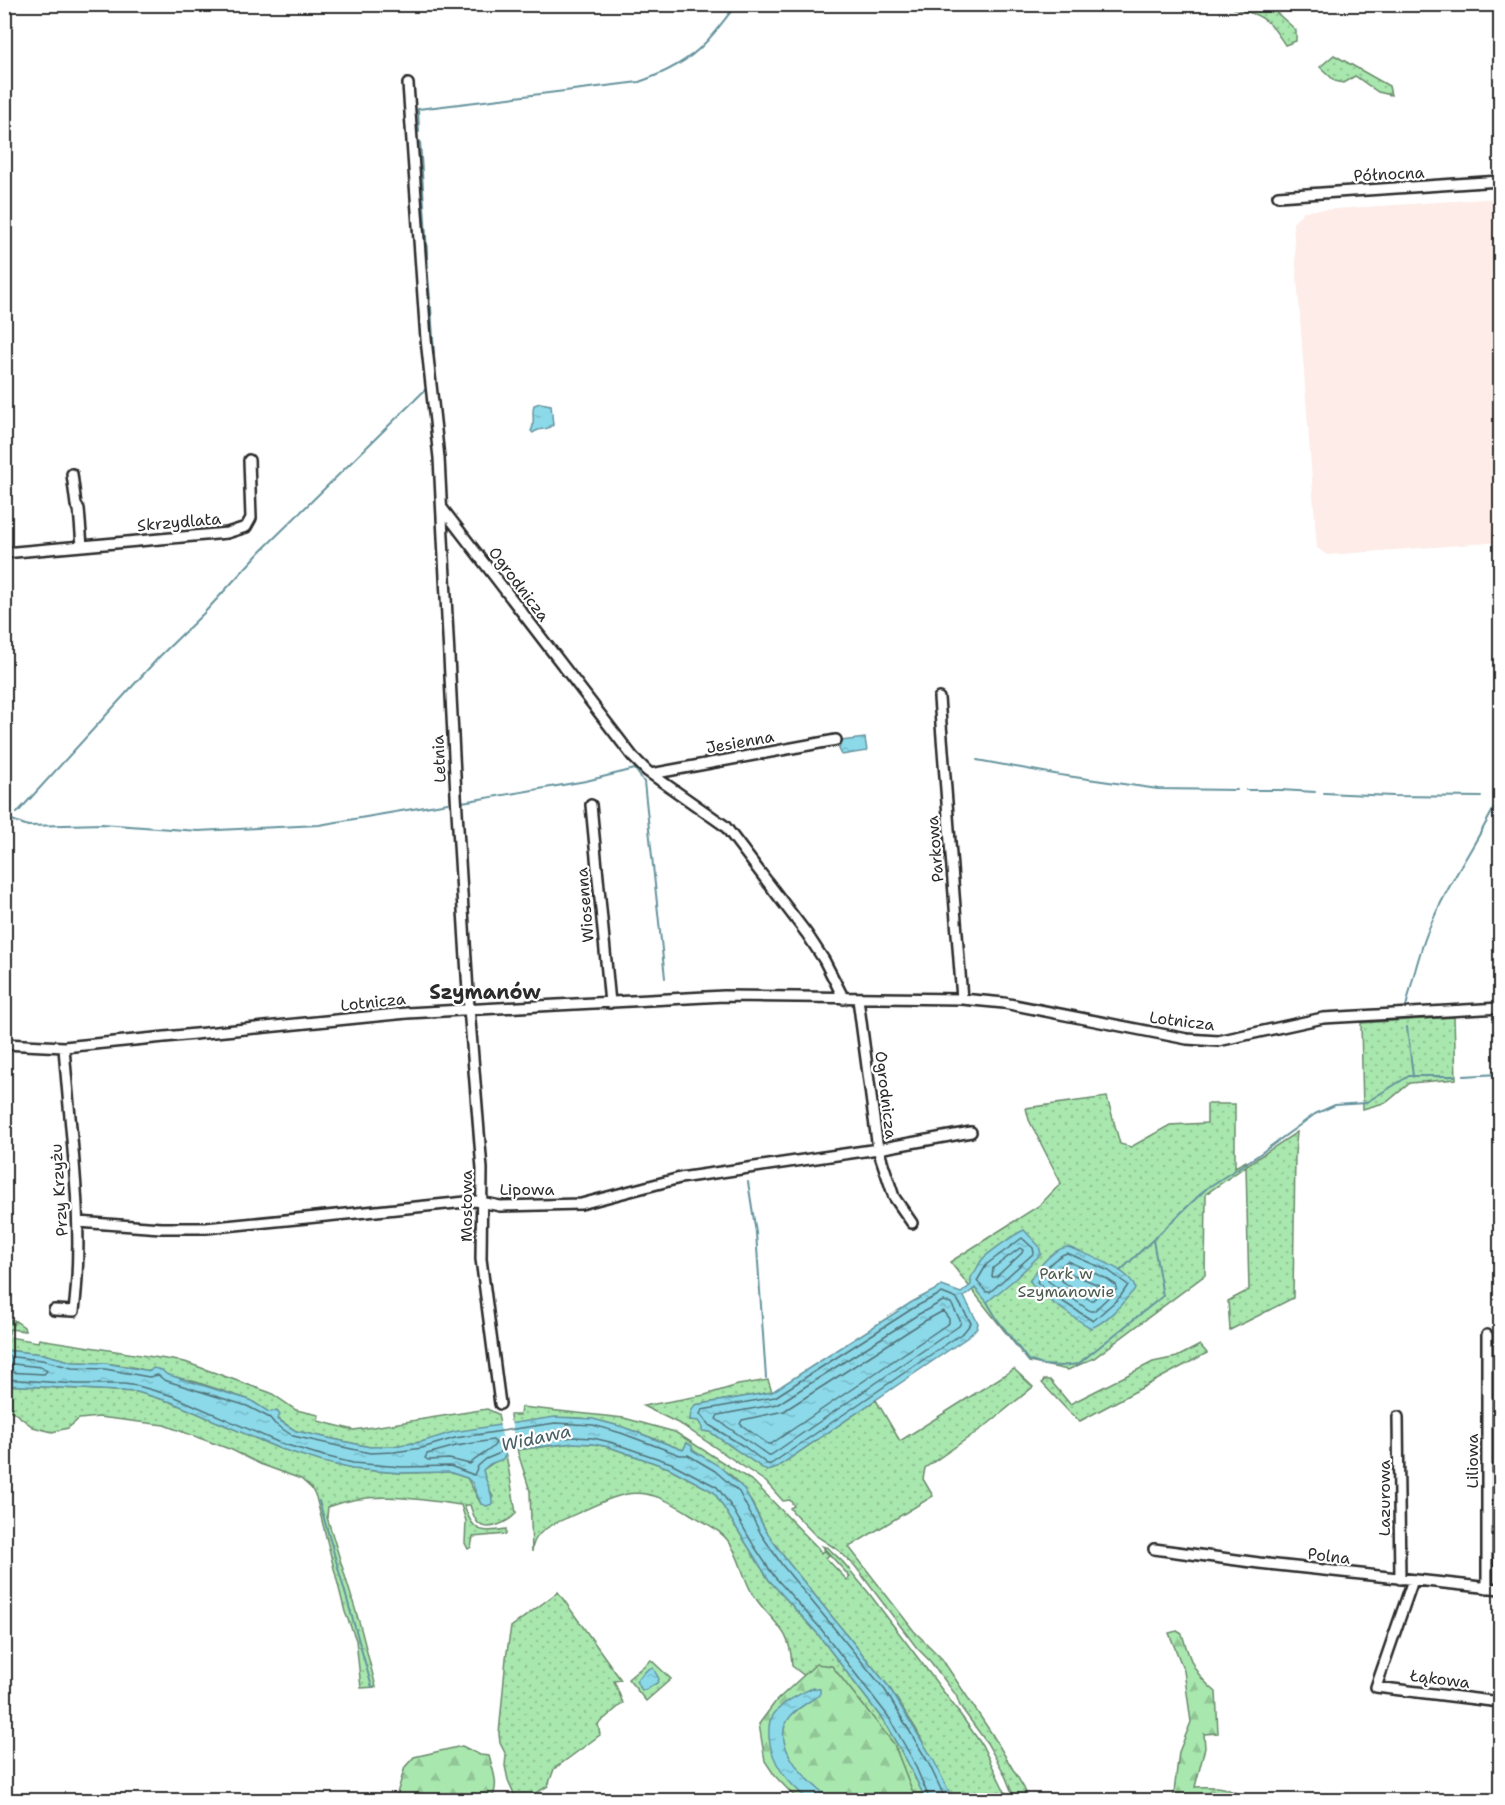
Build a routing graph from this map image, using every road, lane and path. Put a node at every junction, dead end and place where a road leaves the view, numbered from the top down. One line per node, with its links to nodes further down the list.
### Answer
1 (408, 84): 6 (street)
2 (1500, 181): 3 (street, Północna)
3 (1278, 196)
4 (249, 460): 7 (street, Skrzydlata)
5 (72, 474): 7 (street)
6 (442, 508): 11 (street, Ogrodnicza); 16 (street, Letnia)
7 (82, 546): 8 (street, Skrzydlata)
8 (4, 553)
9 (939, 698): 14 (street, Parkowa)
10 (836, 740): 11 (street, Jesienna)
11 (651, 774): 13 (street, Ogrodnicza)
12 (591, 805): 15 (street, Wiosenna)
13 (852, 999): 14 (street, Lotnicza); 15 (street, Lotnicza); 21 (street, Ogrodnicza)
14 (962, 999): 17 (street, Lotnicza)
15 (610, 1003): 16 (street, Lotnicza)
16 (469, 1008): 19 (street, Lotnicza); 22 (street, Mostowa)
17 (1500, 1008)
18 (4, 1044): 19 (street, Lotnicza)
19 (63, 1047): 23 (street, Przy Krzyżu)
20 (971, 1132): 21 (street, Lipowa)
21 (878, 1149): 22 (street, Lipowa); 24 (street, Ogrodnicza)
22 (483, 1202): 23 (street, Lipowa); 27 (street, Mostowa)
23 (78, 1222): 25 (street, Przy Krzyżu)
24 (912, 1223)
25 (54, 1310)
26 (1487, 1335): 32 (street, Liliowa)
27 (500, 1404)
28 (1398, 1417): 30 (street, Lazurowa)
29 (1154, 1548): 30 (street, Polna)
30 (1400, 1579): 31 (street, Polna)
31 (1413, 1580): 32 (street, Polna); 34 (street, Łąkowa)
32 (1487, 1588): 33 (street, Polna)
33 (1500, 1589)
34 (1500, 1702)

